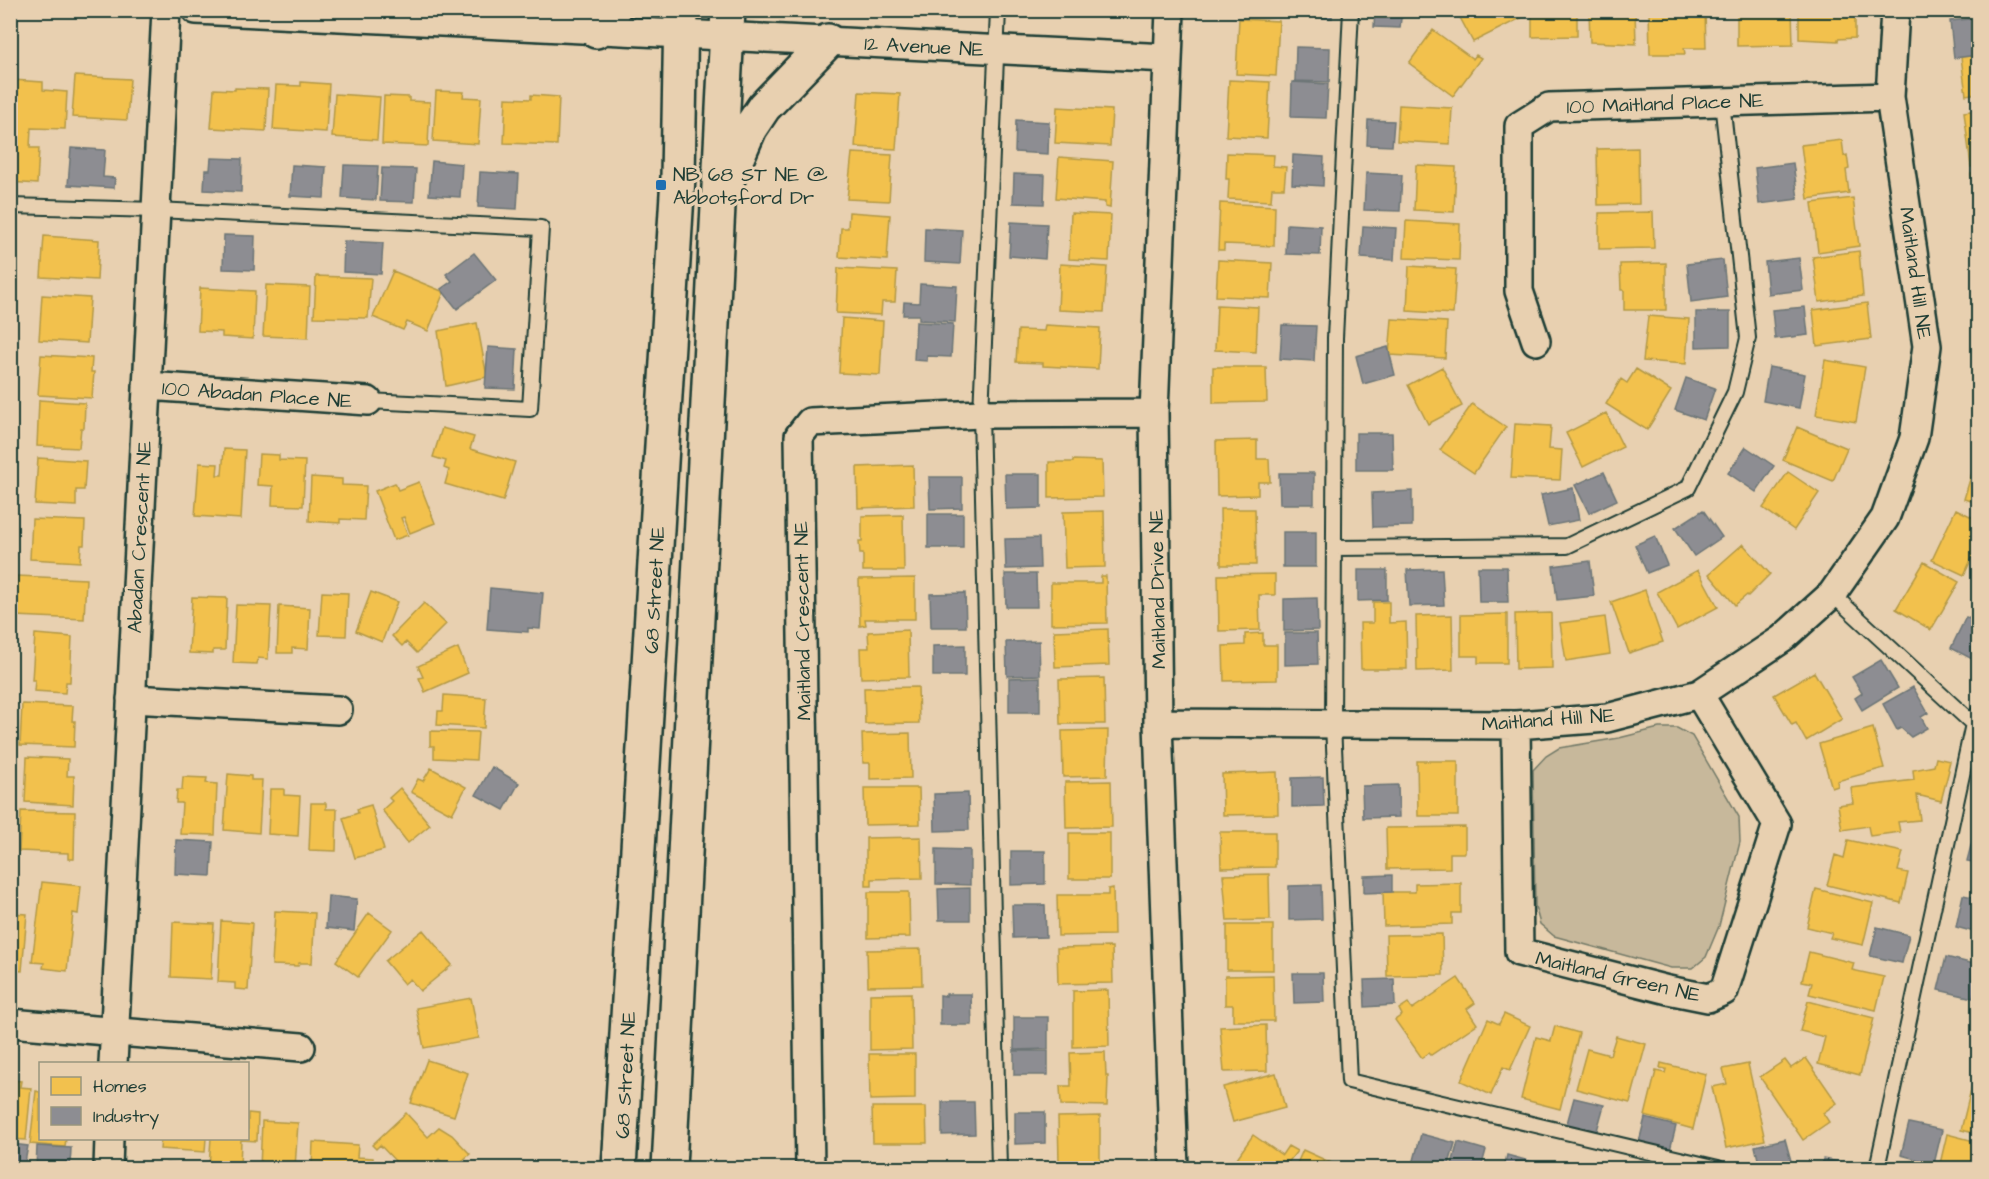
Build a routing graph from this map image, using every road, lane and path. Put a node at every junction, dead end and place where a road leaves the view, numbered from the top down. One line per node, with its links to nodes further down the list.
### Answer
1 (166, 10): 17 (street, Abadan Crescent NE)
2 (196, 10): 7 (street, 12 Avenue NE)
3 (998, 10): 11 (lane)
4 (1170, 10): 12 (street, Maitland Drive NE)
5 (1351, 10): 23 (lane)
6 (1895, 10): 13 (street, Maitland Hill NE)
7 (605, 21): 8 (street, 12 Avenue NE)
8 (681, 23): 9 (street, 12 Avenue NE); 38 (main road, 68 Street NE)
9 (727, 23): 10 (street, 12 Avenue NE); 15 (main road)
10 (828, 41): 11 (street, 12 Avenue NE); 15 (main road)
11 (997, 50): 12 (street, 12 Avenue NE); 21 (lane)
12 (1168, 58): 22 (street, Maitland Drive NE)
13 (1890, 96): 14 (street, 100 Maitland Place NE); 24 (street, Maitland Hill NE)
14 (1722, 102): 18 (street, 100 Maitland Place NE); 23 (lane)
15 (718, 201): 39 (main road)
16 (10, 206): 17 (lane)
17 (156, 210): 19 (street, Abadan Crescent NE); 20 (lane)
18 (1536, 341)
19 (147, 387): 20 (street, 100 Abadan Place NE); 26 (street, Abadan Crescent NE)
20 (368, 401)
21 (981, 414): 22 (street, Maitland Crescent NE); 40 (street, Maitland Crescent NE); 41 (lane)
22 (1154, 414): 29 (street, Maitland Drive NE)
23 (1334, 548): 30 (lane)
24 (1832, 594): 25 (street, Maitland Hill NE); 28 (lane)
25 (1699, 694): 31 (street, Maitland Hill NE); 31 (street, Maitland Green NE)
26 (131, 699): 27 (street); 33 (street, Abadan Crescent NE)
27 (338, 710)
28 (1976, 718): 44 (lane)
29 (1158, 723): 30 (street, Maitland Hill NE); 42 (street, Maitland Drive NE)
30 (1333, 724): 31 (street, Maitland Hill NE); 43 (lane)
31 (1516, 725)
32 (10, 1023): 33 (street)
33 (115, 1031): 34 (street); 35 (street, Abadan Crescent NE)
34 (301, 1047)
35 (113, 1062)
36 (109, 1140): 37 (street)
37 (108, 1168)
38 (619, 1168)
39 (669, 1168)
40 (810, 1168)
41 (999, 1168)
42 (1174, 1168)
43 (1718, 1168)
44 (1876, 1168)

